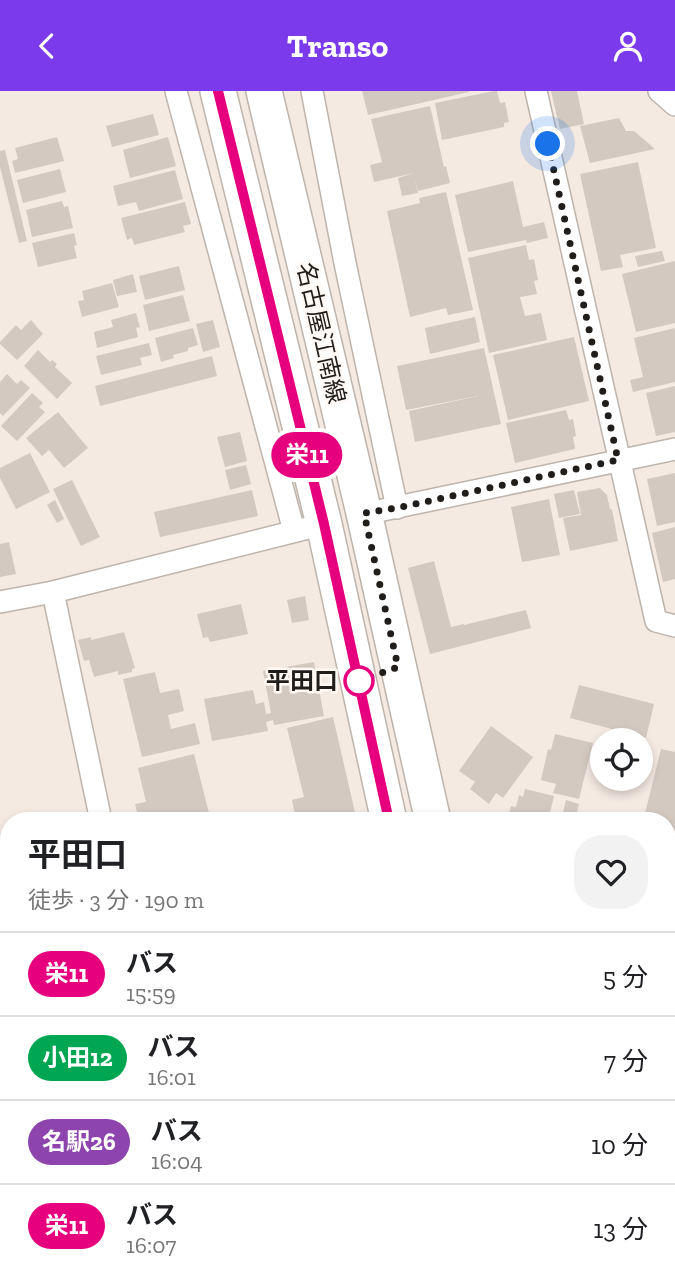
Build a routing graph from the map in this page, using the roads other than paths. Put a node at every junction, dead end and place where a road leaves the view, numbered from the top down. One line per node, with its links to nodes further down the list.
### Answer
1 (176, 91): 11 (street)
2 (218, 91): 11 (main road, 名古屋江南線)
3 (264, 91): 10 (main road, 名古屋江南線)
4 (312, 91): 10 (street)
5 (536, 91): 9 (street)
6 (659, 91): 7 (street)
7 (675, 105)
8 (675, 449): 9 (street)
9 (618, 460): 10 (street); 14 (street)
10 (380, 511): 17 (main road, 名古屋江南線)
11 (309, 528): 12 (street); 16 (main road, 名古屋江南線)
12 (53, 592): 13 (street); 15 (street)
13 (0, 602)
14 (675, 626)
15 (99, 812)
16 (387, 812)
17 (431, 812)

